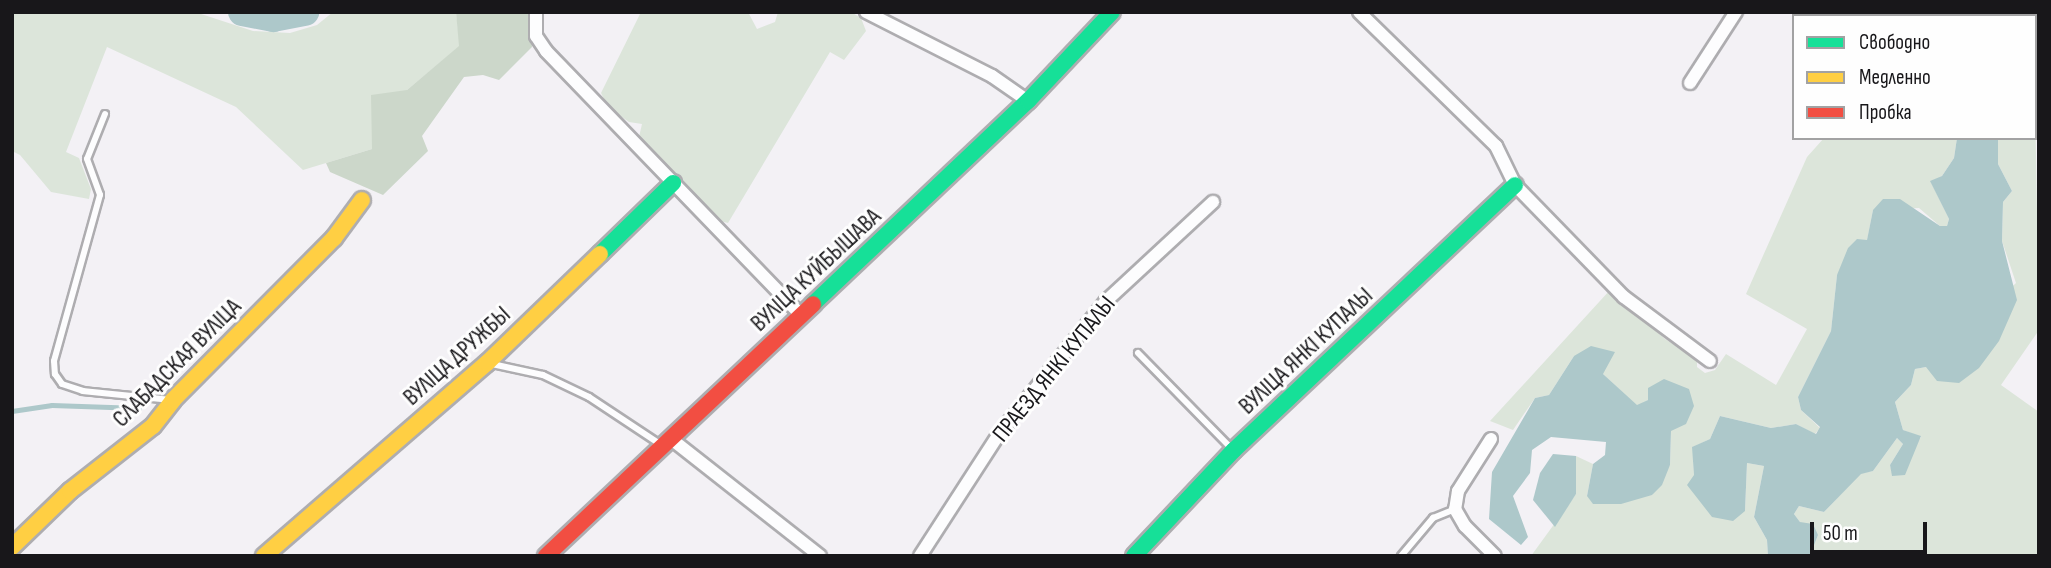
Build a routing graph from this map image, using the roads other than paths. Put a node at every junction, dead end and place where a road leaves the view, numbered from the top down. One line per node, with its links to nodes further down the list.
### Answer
1 (536, 12): 9 (street)
2 (866, 12): 7 (street)
3 (1112, 12): 7 (street, ВУЛІЦА КУЙБЫШАВА)
4 (1359, 12): 10 (street)
5 (1736, 12): 6 (street)
6 (1690, 83)
7 (1028, 101): 13 (street, ВУЛІЦА КУЙБЫШАВА)
8 (105, 114): 17 (lane)
9 (673, 183): 13 (street); 16 (street, ВУЛІЦА ДРУЖБЫ)
10 (1516, 185): 15 (street); 20 (street, ВУЛІЦА ЯНКІ КУПАЛЫ)
11 (362, 200): 17 (street, СЛАБАДСКАЯ ВУЛІЦА)
12 (1213, 202): 26 (street, ПРАЕЗД ЯНКІ КУПАЛЫ)
13 (801, 315): 19 (street, ВУЛІЦА КУЙБЫШАВА)
14 (1138, 353): 20 (lane)
15 (1710, 361)
16 (487, 363): 19 (lane); 23 (street, ВУЛІЦА ДРУЖБЫ)
17 (173, 400): 22 (street, СЛАБАДСКАЯ ВУЛІЦА)
18 (1491, 439): 21 (street)
19 (667, 442): 24 (street, ВУЛІЦА КУЙБЫШАВА); 25 (street)
20 (1234, 450): 27 (street, ВУЛІЦА ЯНКІ КУПАЛЫ)
21 (1455, 509): 28 (lane); 29 (street)
22 (12, 547)
23 (264, 556)
24 (546, 556)
25 (820, 556)
26 (920, 556)
27 (1134, 556)
28 (1401, 556)
29 (1495, 556)

